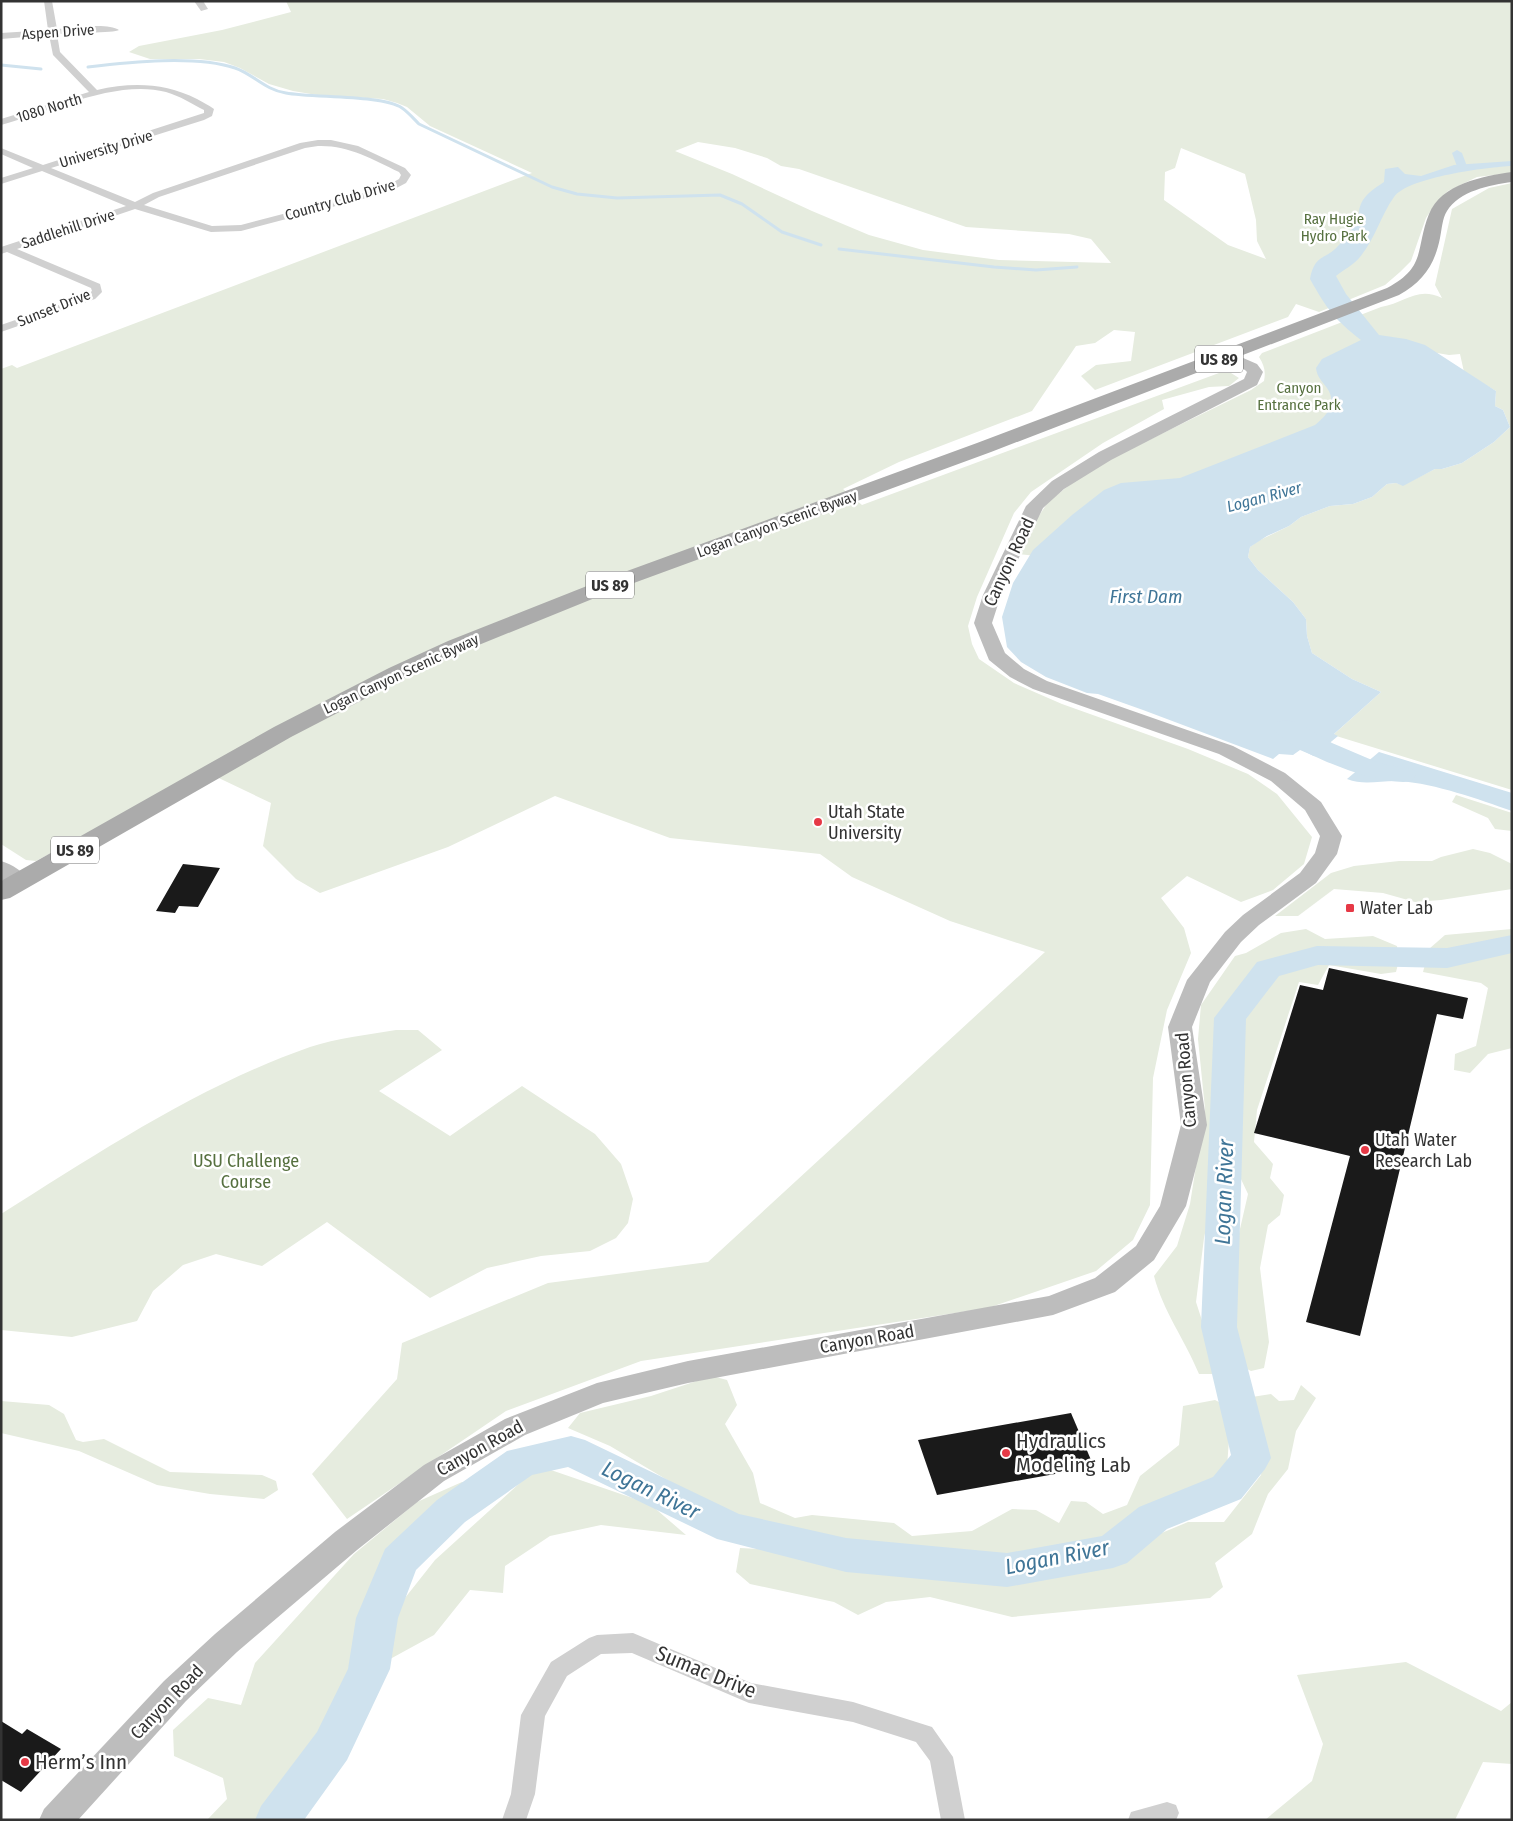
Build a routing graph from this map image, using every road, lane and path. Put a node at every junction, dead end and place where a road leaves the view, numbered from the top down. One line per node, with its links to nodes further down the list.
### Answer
1 (48, 1): 5 (street)
2 (198, 1): 3 (street)
3 (204, 9)
4 (115, 30): 5 (street, Aspen Drive)
5 (54, 32): 6 (street, Aspen Drive); 7 (street)
6 (1, 36)
7 (96, 94): 8 (street, 1080 North); 9 (street, 1080 North)
8 (209, 114): 11 (street, University Drive)
9 (1, 122)
10 (1, 151): 11 (street)
11 (42, 168): 13 (street, University Drive); 14 (street)
12 (1512, 177): 17 (main road, Logan Canyon Scenic Byway / US 89)
13 (1, 181)
14 (135, 206): 14 (street, Country Club Drive); 15 (street, Saddlehill Drive)
15 (5, 250): 16 (street, Sunset Drive)
16 (1, 329)
17 (1227, 356): 18 (main road, Logan Canyon Scenic Byway / US 89); 20 (street, Canyon Road)
18 (8, 881)
19 (1167, 1813): 23 (street)
20 (56, 1820)
21 (514, 1820): 22 (street, Sumac Drive)
22 (953, 1820)
23 (1140, 1820)

